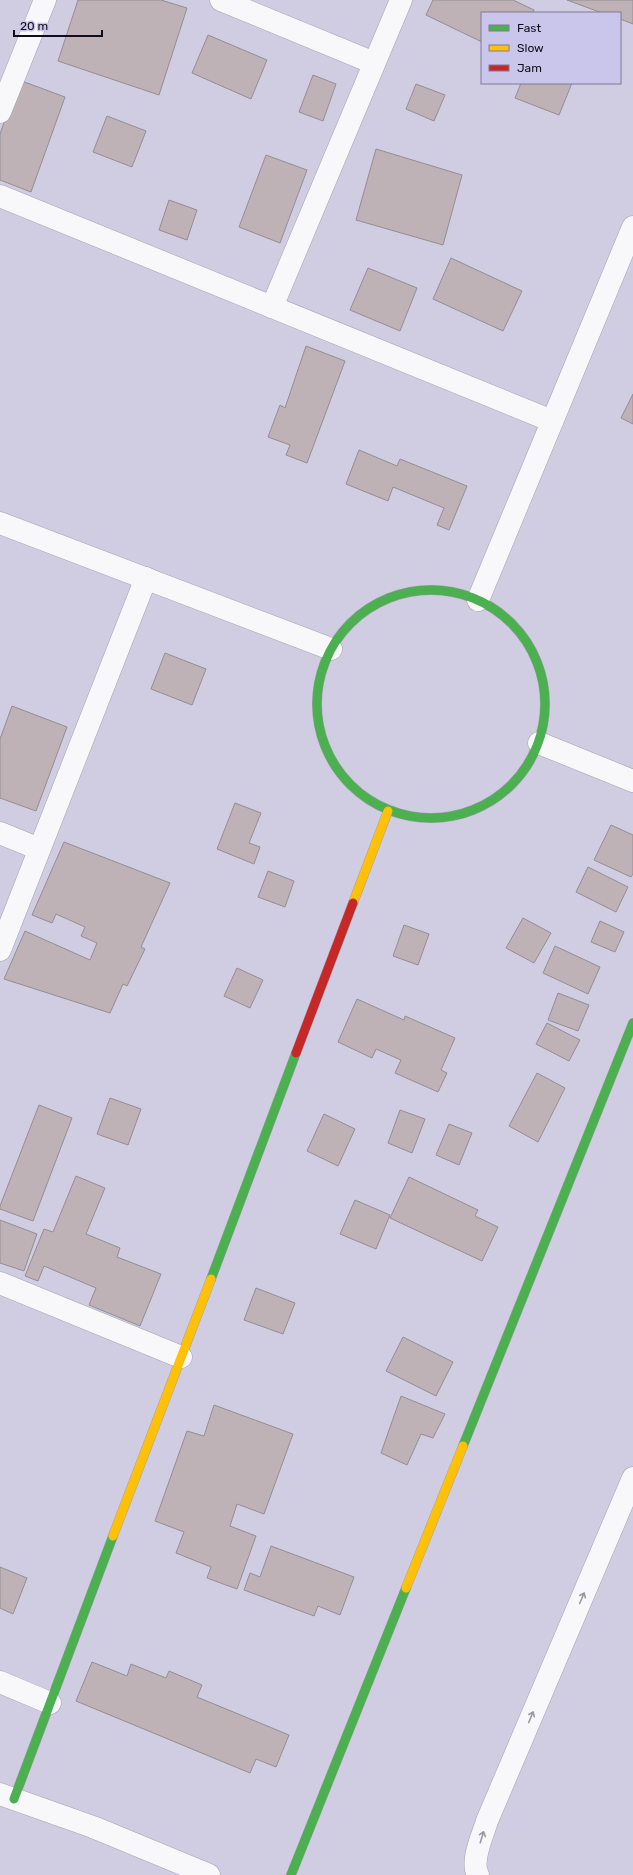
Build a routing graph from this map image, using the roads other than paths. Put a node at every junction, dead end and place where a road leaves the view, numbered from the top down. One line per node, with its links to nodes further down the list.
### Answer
1 (45, 0): 5 (street)
2 (221, 0): 4 (street)
3 (400, 0): 4 (street)
4 (374, 63): 8 (street)
5 (0, 112)
6 (0, 196): 8 (street)
7 (633, 227): 9 (street)
8 (272, 307): 9 (street)
9 (552, 422): 12 (street)
10 (0, 523): 11 (street)
11 (146, 578): 13 (street); 18 (street)
12 (478, 600): 13 (street); 14 (street)
13 (331, 649): 16 (street)
14 (539, 743): 15 (street); 16 (street)
15 (633, 781)
16 (388, 811): 22 (street)
17 (0, 833): 18 (street)
18 (40, 849): 19 (street)
19 (0, 950)
20 (633, 1024): 28 (street)
21 (0, 1283): 22 (street)
22 (181, 1357): 25 (street)
23 (633, 1478): 29 (street, one-way to 23)
24 (0, 1682): 25 (street)
25 (50, 1703): 26 (street)
26 (7, 1796): 27 (street)
27 (209, 1875)
28 (291, 1875)
29 (478, 1875)

